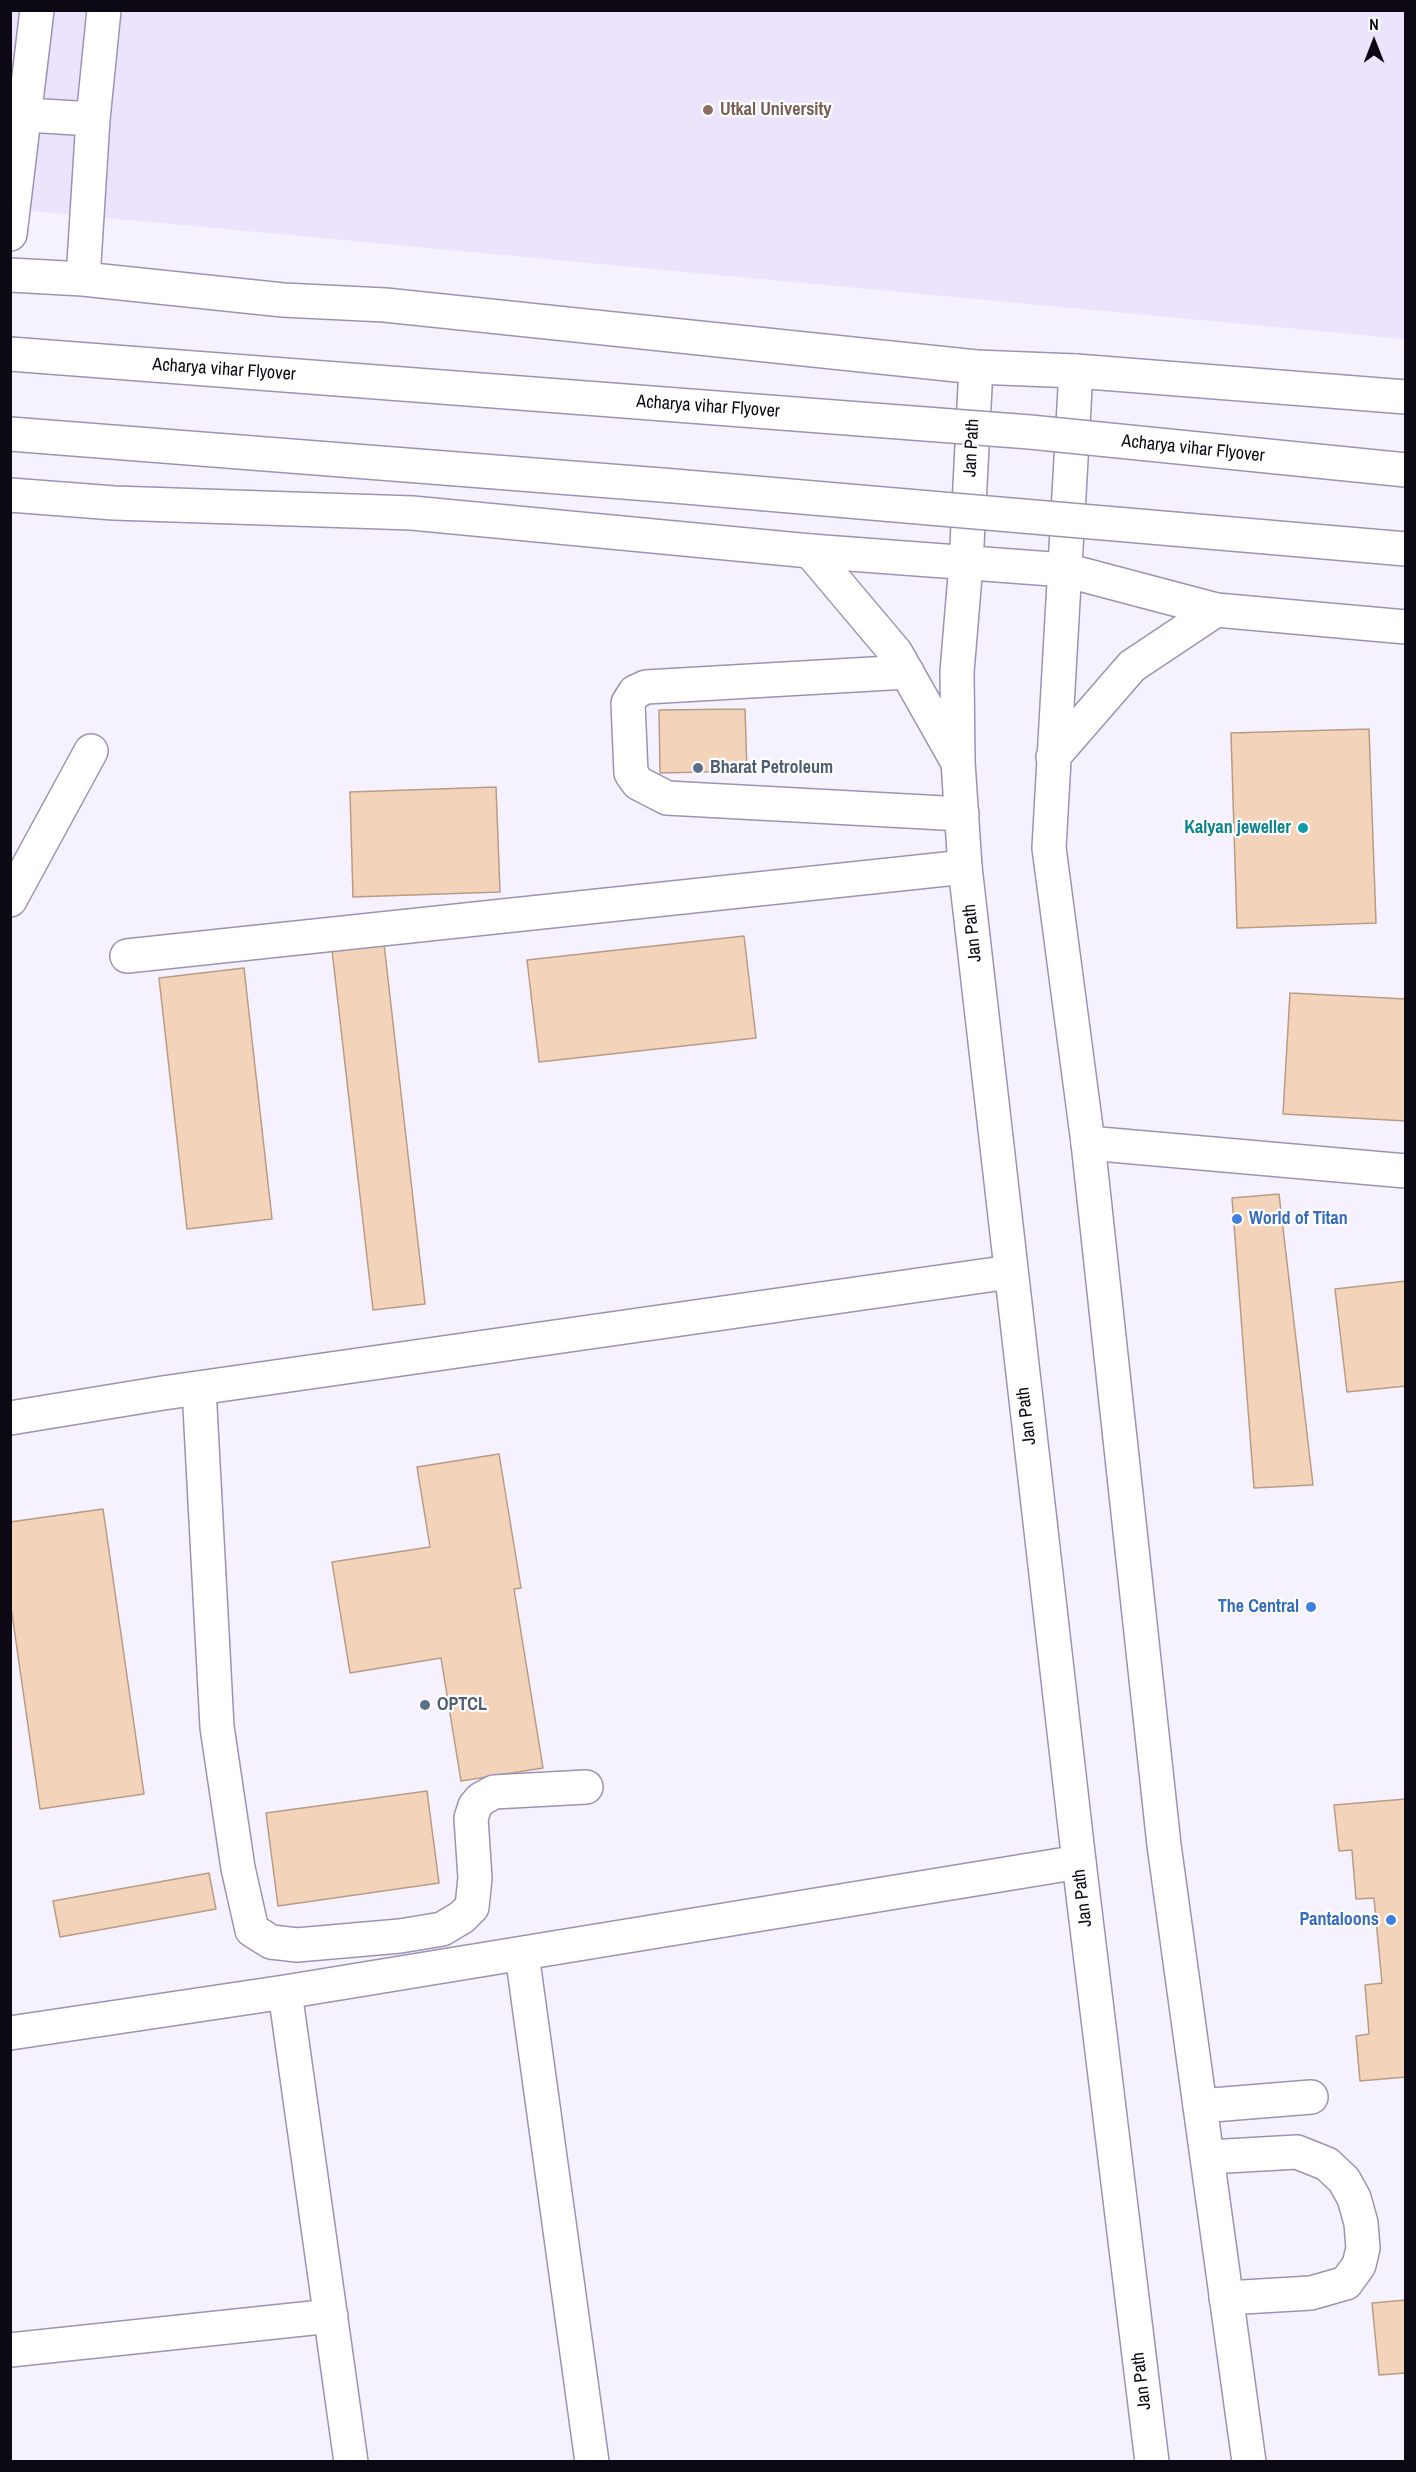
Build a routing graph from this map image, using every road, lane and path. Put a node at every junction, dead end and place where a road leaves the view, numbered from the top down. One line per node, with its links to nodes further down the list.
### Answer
1 (37, 10): 3 (main road)
2 (104, 10): 4 (main road)
3 (26, 115): 4 (main road); 5 (main road)
4 (93, 119): 7 (main road)
5 (10, 234)
6 (10, 275): 7 (main road)
7 (83, 279): 9 (main road)
8 (10, 354): 13 (main road, Acharya vihar Flyover, bridge)
9 (976, 367): 10 (main road); 17 (main road, Jan Path)
10 (1076, 371): 11 (main road); 18 (main road)
11 (1406, 397)
12 (10, 434): 15 (main road, bridge)
13 (1406, 470)
14 (10, 495): 16 (main road)
15 (1406, 549)
16 (810, 551): 17 (main road); 21 (main road)
17 (966, 564): 18 (main road); 24 (main road, Jan Path)
18 (1065, 570): 19 (main road); 23 (main road)
19 (1216, 610): 20 (main road); 23 (main road)
20 (1406, 627)
21 (907, 672): 24 (main road); 25 (main road)
22 (91, 752): 27 (main road)
23 (1053, 757): 29 (main road)
24 (958, 762): 25 (main road, Jan Path)
25 (962, 814): 26 (main road, Jan Path)
26 (965, 867): 28 (main road); 31 (main road, Jan Path)
27 (10, 900)
28 (127, 956)
29 (1088, 1143): 30 (main road); 40 (main road)
30 (1406, 1171)
31 (1010, 1272): 32 (main road); 35 (main road, Jan Path)
32 (199, 1388): 33 (main road); 34 (main road)
33 (10, 1418)
34 (586, 1787)
35 (1079, 1862): 36 (main road); 47 (main road, Jan Path)
36 (522, 1954): 37 (main road); 46 (main road)
37 (285, 1992): 38 (main road); 43 (main road)
38 (10, 2033)
39 (1311, 2097): 40 (main road)
40 (1200, 2106): 41 (main road)
41 (1208, 2157): 42 (main road); 42 (main road)
42 (1226, 2298): 48 (main road)
43 (331, 2316): 44 (main road); 45 (main road)
44 (10, 2350)
45 (351, 2462)
46 (592, 2462)
47 (1152, 2462)
48 (1249, 2462)

